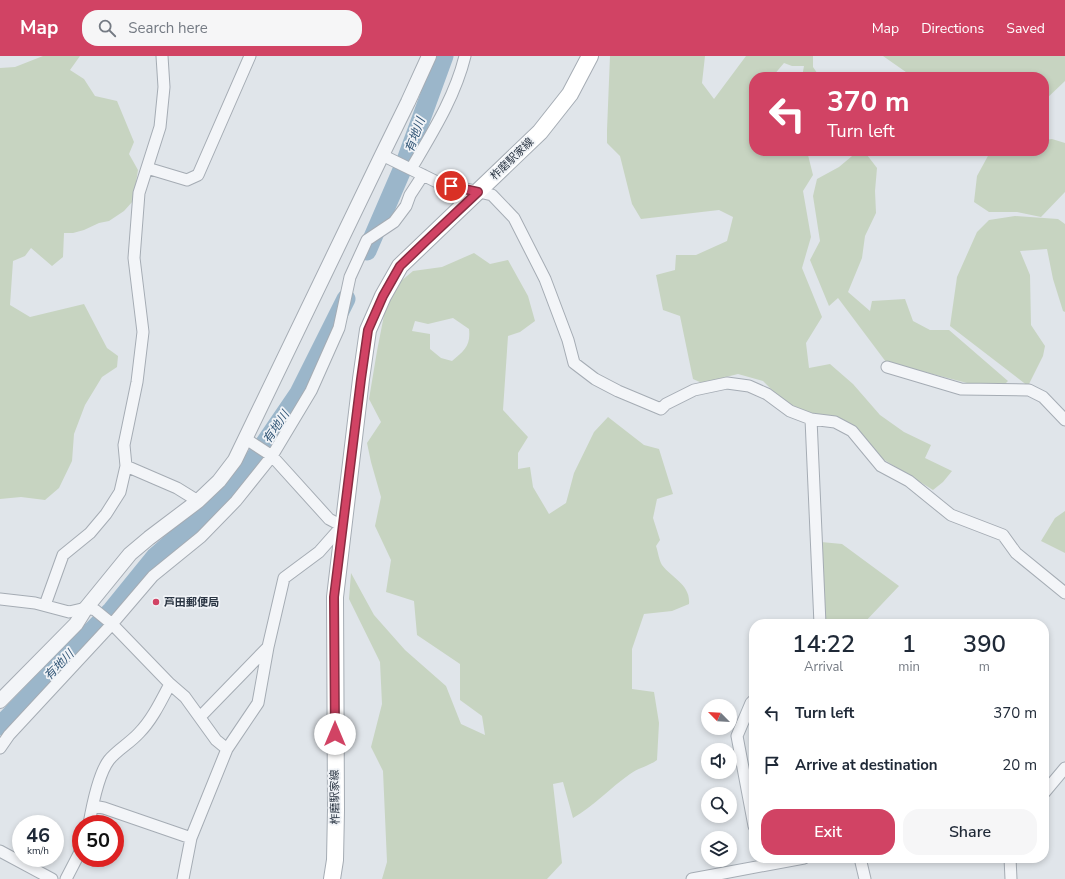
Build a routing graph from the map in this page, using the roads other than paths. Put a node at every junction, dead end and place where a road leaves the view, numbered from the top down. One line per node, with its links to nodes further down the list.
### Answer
1 (162, 56): 7 (street)
2 (250, 56): 7 (street)
3 (429, 56): 6 (street)
4 (464, 56): 8 (street)
5 (590, 56): 10 (main road, 柞磨駅家線)
6 (384, 157): 8 (street); 14 (street)
7 (147, 168): 16 (street)
8 (411, 169): 9 (street)
9 (423, 175): 10 (street); 15 (street)
10 (478, 192): 12 (street); 18 (main road, 柞磨駅家線)
11 (887, 367): 13 (street)
12 (811, 419): 19 (street); 23 (street)
13 (1065, 420)
14 (246, 439): 15 (street); 17 (street)
15 (272, 456): 18 (street); 24 (street)
16 (126, 466): 17 (street); 21 (street)
17 (198, 501): 22 (street)
18 (342, 526): 25 (street); 46 (main road, 柞磨駅家線)
19 (1065, 593)
20 (0, 599): 21 (street)
21 (45, 605): 22 (street)
22 (90, 609): 24 (street); 27 (street)
23 (820, 619)
24 (112, 624): 26 (street); 30 (street)
25 (268, 647): 29 (street); 31 (street)
26 (170, 684): 29 (street); 35 (street)
27 (0, 701)
28 (749, 708): 34 (street)
29 (200, 717): 31 (street)
30 (0, 748)
31 (226, 749): 37 (street)
32 (1065, 768): 33 (street)
33 (1049, 788)
34 (749, 800)
35 (92, 806): 36 (street); 37 (street)
36 (90, 815)
37 (191, 838): 45 (street)
38 (0, 851): 43 (street)
39 (757, 863): 47 (street)
40 (861, 863): 48 (street)
41 (1010, 863): 49 (street)
42 (72, 867): 44 (street)
43 (52, 879)
44 (66, 879)
45 (183, 879)
46 (332, 879)
47 (692, 879)
48 (865, 879)
49 (1011, 879)

